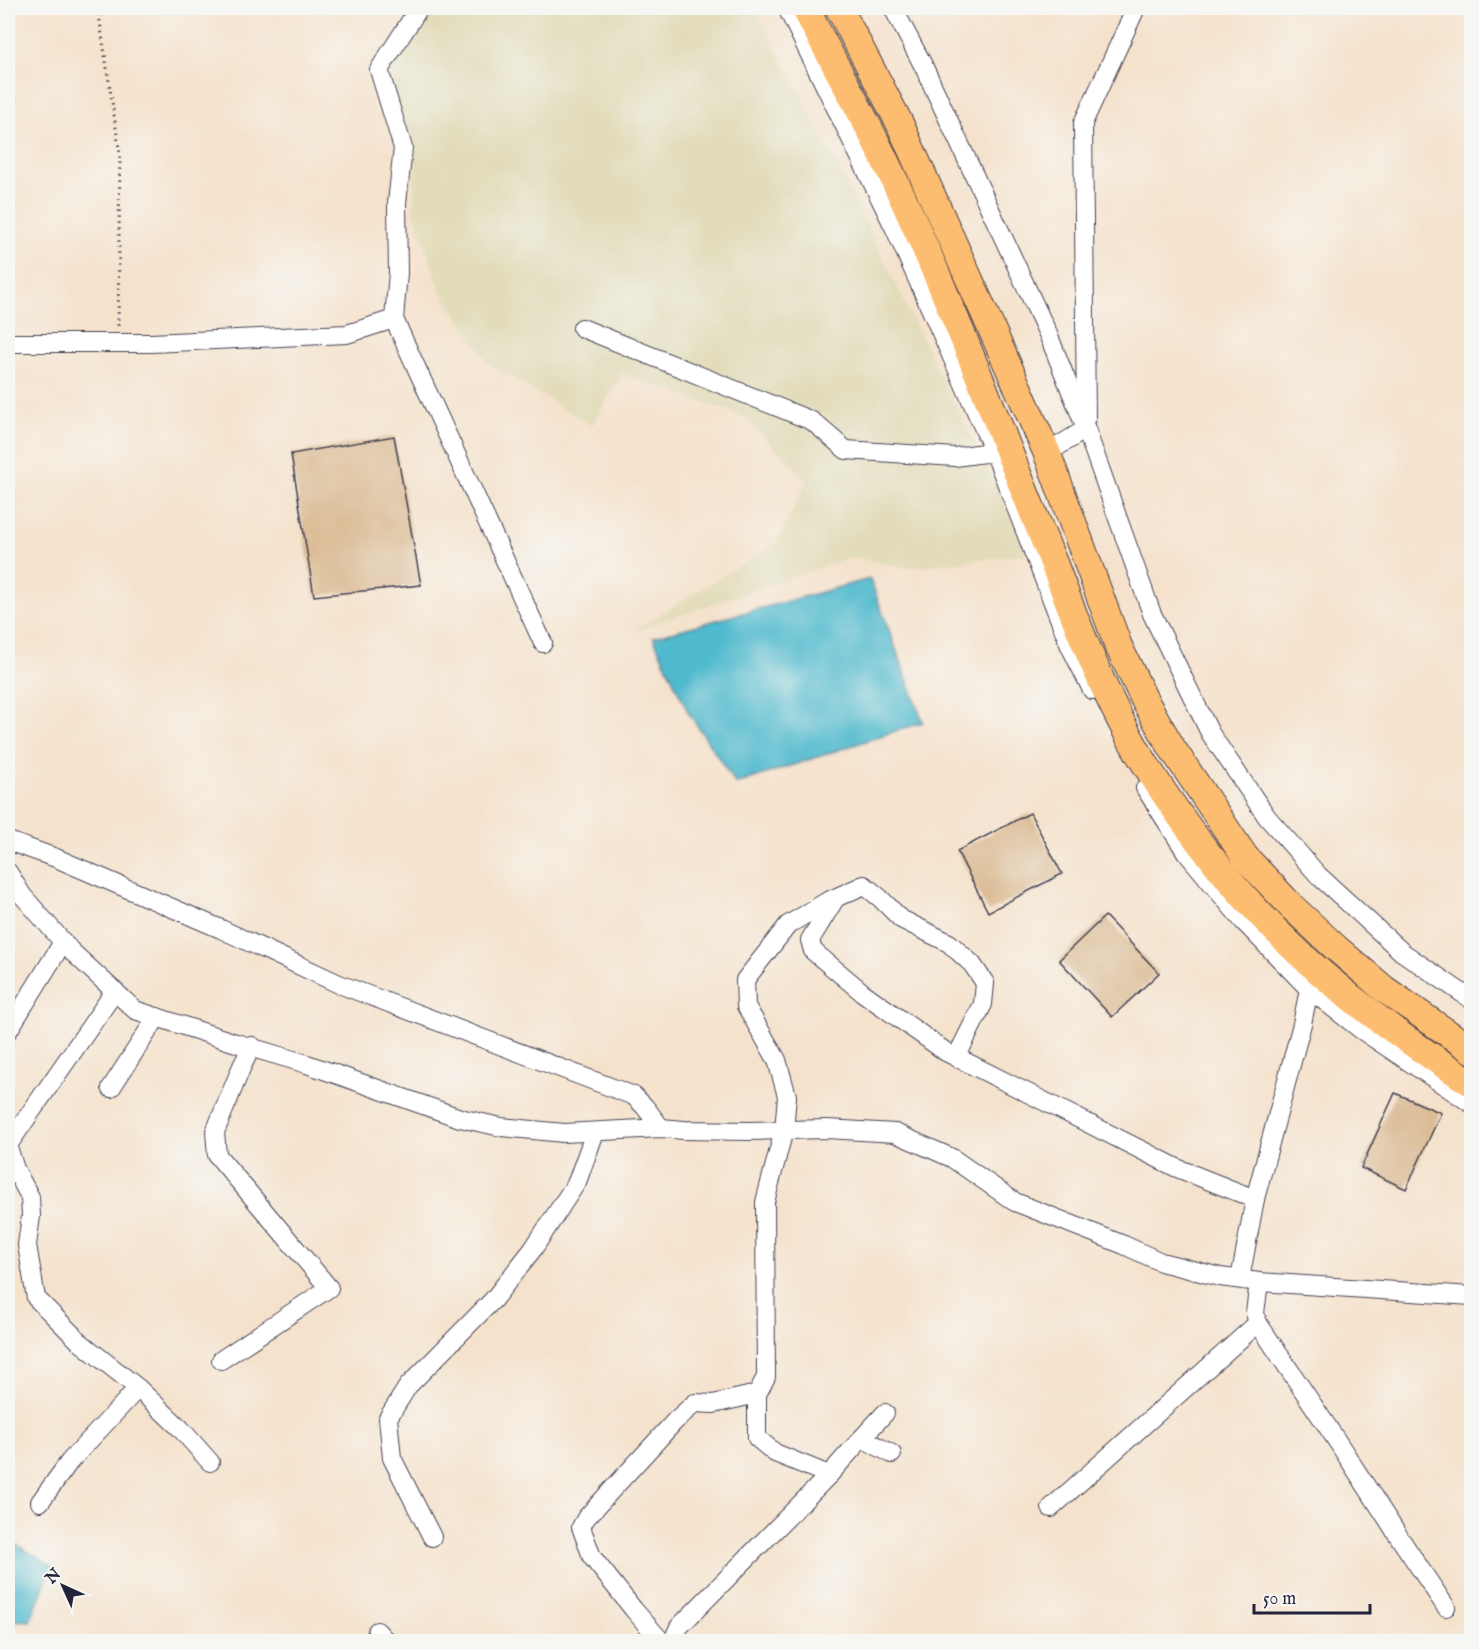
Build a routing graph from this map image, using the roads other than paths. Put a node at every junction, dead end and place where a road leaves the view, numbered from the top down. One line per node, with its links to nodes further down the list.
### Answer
1 (419, 8): 7 (street)
2 (787, 8): 12 (street)
3 (805, 8): 26 (highway)
4 (839, 8): 11 (highway)
5 (893, 8): 10 (street)
6 (1136, 8): 10 (street)
7 (394, 319): 9 (street); 13 (street)
8 (582, 328): 12 (street)
9 (8, 343)
10 (1086, 429): 11 (street); 20 (street)
11 (1047, 453): 24 (highway)
12 (995, 454): 18 (street)
13 (543, 643)
14 (8, 841): 29 (street)
15 (10, 883): 17 (street)
16 (836, 898): 25 (street); 25 (street); 30 (street)
17 (63, 942): 19 (street); 22 (street)
18 (1309, 989): 28 (street); 33 (street)
19 (115, 991): 21 (street); 32 (street)
20 (1471, 999)
21 (158, 1017): 23 (street); 27 (street)
22 (8, 1031)
23 (252, 1046): 31 (street); 38 (street)
24 (1472, 1050)
25 (957, 1056): 33 (street)
26 (1472, 1083)
27 (111, 1088)
28 (1472, 1104)
29 (661, 1128): 30 (street); 31 (street)
30 (784, 1130): 34 (street); 40 (street)
31 (595, 1132): 48 (street)
32 (8, 1146): 39 (street)
33 (1255, 1199): 34 (street)
34 (1240, 1279): 35 (street)
35 (1259, 1282): 36 (street); 37 (street)
36 (1472, 1296)
37 (1258, 1323): 47 (street); 49 (street)
38 (221, 1360)
39 (138, 1388): 44 (street); 46 (street)
40 (757, 1394): 45 (street); 50 (street)
41 (885, 1413): 42 (street)
42 (861, 1438): 43 (street); 45 (street)
43 (892, 1454)
44 (210, 1462)
45 (828, 1476): 51 (street)
46 (40, 1502)
47 (1051, 1508)
48 (432, 1537)
49 (1446, 1607)
50 (662, 1641)
51 (672, 1641)

